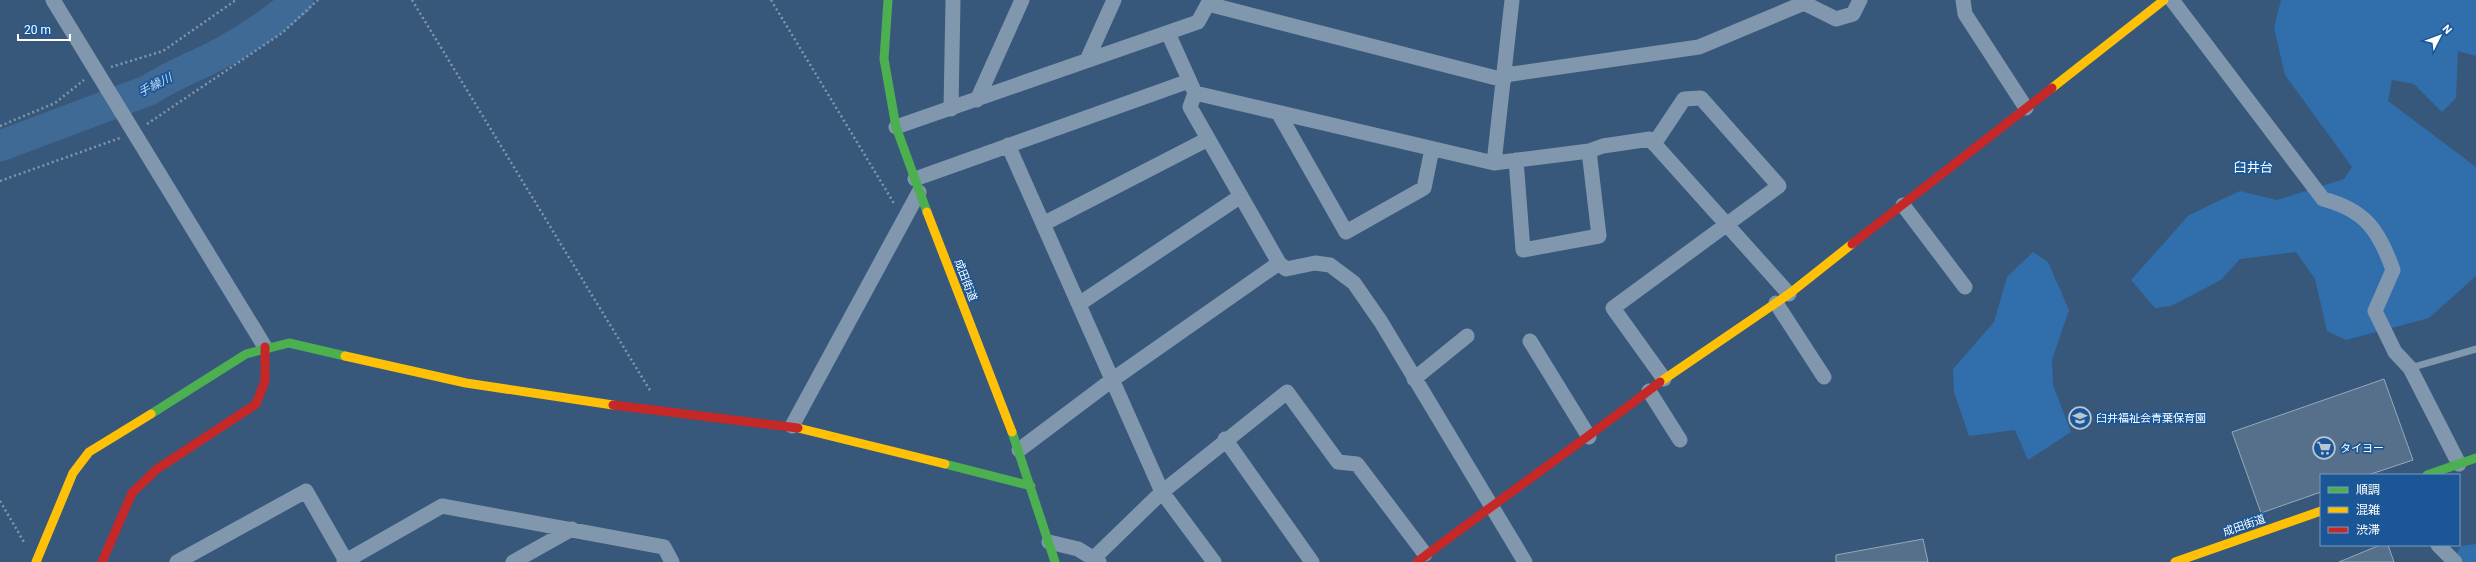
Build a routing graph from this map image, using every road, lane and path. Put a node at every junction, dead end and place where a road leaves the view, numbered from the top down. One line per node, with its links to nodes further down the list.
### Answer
1 (53, 0): 18 (street)
2 (236, 0): 18 (path)
3 (318, 0): 27 (path)
4 (412, 0): 57 (path)
5 (771, 0): 39 (path)
6 (888, 0): 26 (main road, 成田街道)
7 (953, 0): 23 (street)
8 (1022, 0): 21 (street)
9 (1114, 0): 17 (street)
10 (1512, 0): 19 (street)
11 (1860, 0): 19 (street)
12 (1963, 0): 22 (street)
13 (2164, 0): 22 (main road)
14 (2172, 0): 51 (street)
15 (1209, 2): 16 (street); 19 (street)
16 (1168, 33): 17 (street); 20 (street)
17 (1087, 60): 21 (street)
18 (97, 71): 25 (path); 27 (street)
19 (1505, 77): 34 (street)
20 (1192, 87): 24 (street); 28 (street); 30 (street)
21 (977, 100): 23 (street)
22 (2026, 108): 38 (main road)
23 (951, 109): 26 (street)
24 (1279, 114): 31 (street); 31 (street)
25 (0, 126)
26 (896, 127): 36 (main road, 成田街道)
27 (133, 134): 35 (path); 49 (street)
28 (1208, 138): 37 (street); 40 (street)
29 (1654, 144): 32 (street); 41 (street); 41 (street)
30 (1008, 145): 36 (street); 40 (street)
31 (1432, 149): 34 (street)
32 (1589, 151): 33 (street); 33 (street)
33 (1516, 160): 34 (street)
34 (1494, 163)
35 (0, 181)
36 (917, 186): 39 (street); 62 (main road, 成田街道)
37 (1241, 196): 42 (street); 46 (street)
38 (1903, 204): 43 (street); 44 (main road)
39 (903, 218): 58 (street)
40 (1043, 224): 46 (street)
41 (1726, 225): 44 (street); 54 (street)
42 (1280, 264): 53 (street); 55 (street)
43 (1965, 287)
44 (1788, 294): 45 (main road)
45 (1776, 303): 52 (street); 54 (main road)
46 (1079, 304): 55 (street)
47 (1468, 336): 53 (street)
48 (1530, 341): 59 (street)
49 (265, 347): 57 (main road); 76 (main road); 77 (main road)
50 (2476, 349): 51 (lane)
51 (2410, 368): 64 (street)
52 (1824, 377)
53 (1414, 379): 69 (street)
54 (1664, 379): 56 (main road)
55 (1112, 380): 62 (street); 67 (street)
56 (1649, 391): 59 (main road); 61 (street)
57 (664, 413): 58 (main road)
58 (792, 426): 66 (main road)
59 (1589, 437): 69 (main road)
60 (1225, 440): 67 (street); 74 (street); 84 (street)
61 (1680, 440)
62 (1019, 450): 66 (main road, 成田街道)
63 (2476, 458): 64 (main road)
64 (2459, 464): 65 (main road)
65 (2430, 474)
66 (1031, 486): 72 (main road, 成田街道)
67 (1162, 492): 75 (street); 83 (street)
68 (0, 501): 76 (path)
69 (1491, 506): 74 (main road); 85 (street)
70 (2320, 511): 86 (main road, 成田街道)
71 (572, 530): 79 (street); 80 (street); 81 (street)
72 (1049, 542): 75 (street); 82 (main road, 成田街道)
73 (2439, 546): 87 (street)
74 (1421, 558)
75 (1096, 560)
76 (36, 562)
77 (102, 562)
78 (177, 562): 79 (street)
79 (345, 562)
80 (513, 562)
81 (672, 562)
82 (1054, 562)
83 (1214, 562)
84 (1312, 562)
85 (1525, 562)
86 (2174, 562)
87 (2455, 562)

